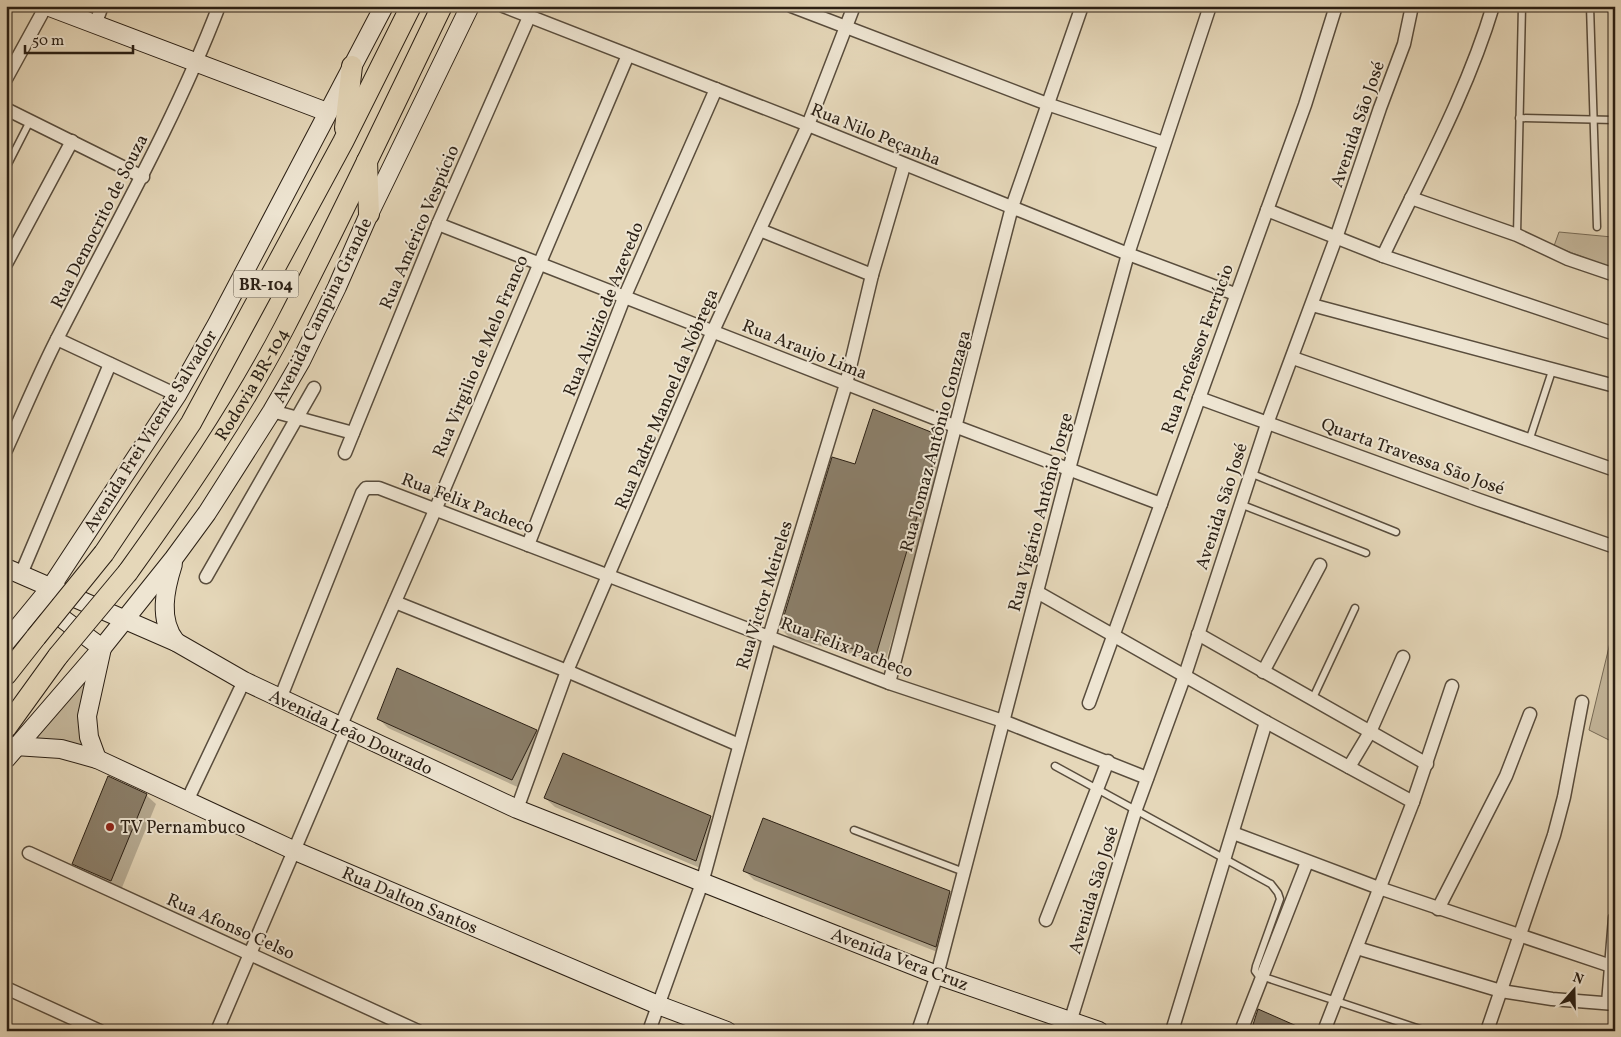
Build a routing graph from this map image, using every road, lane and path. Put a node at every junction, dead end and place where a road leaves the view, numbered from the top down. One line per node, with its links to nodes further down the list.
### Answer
1 (47, 6): 19 (main road); 24 (street)
2 (102, 6): 19 (street)
3 (219, 6): 22 (street, Rua Democrito de Souza)
4 (384, 6): 23 (main road, Avenida Frei Vicente Salvador)
5 (411, 6): 35 (highway, Rodovia BR-104 / BR-104)
6 (442, 6): 37 (highway, Rodovia BR-104 / BR-104)
7 (470, 6): 44 (main road, Avenida Campina Grande)
8 (503, 6): 18 (street, Rua Nilo Peçanha)
9 (791, 6): 20 (street)
10 (854, 6): 20 (street, Rua Padre Manoel da Nóbrega)
11 (1082, 6): 26 (street, Rua Tomaz Antônio Gonzaga)
12 (1210, 6): 36 (street, Rua Vigário Antônio Jorge)
13 (1336, 6): 43 (street, Rua Professor Ferrúcio)
14 (1412, 6): 49 (street, Avenida São José)
15 (1493, 6): 41 (street)
16 (1522, 6): 29 (lane)
17 (1590, 6): 30 (lane)
18 (529, 16): 21 (street, Rua Nilo Peçanha); 45 (street, Rua Américo Vespúcio)
19 (95, 25): 22 (main road)
20 (845, 28): 26 (street); 33 (street, Rua Padre Manoel da Nóbrega)
21 (628, 55): 25 (street, Rua Nilo Peçanha); 53 (street, Rua Virgilio de Melo Franco)
22 (197, 64): 28 (main road); 40 (street, Rua Democrito de Souza)
23 (352, 66): 28 (main road, Avenida Frei Vicente Salvador); 35 (highway)
24 (6, 79)
25 (716, 89): 33 (street, Rua Nilo Peçanha); 57 (street, Rua Aluizio de Azevedo)
26 (1050, 104): 36 (street); 42 (street, Rua Tomaz Antônio Gonzaga)
27 (6, 109): 32 (street)
28 (327, 112): 68 (main road, Avenida Frei Vicente Salvador)
29 (1519, 118): 30 (lane); 48 (lane)
30 (1592, 120): 31 (lane); 46 (lane)
31 (1615, 120)
32 (30, 121): 34 (street); 39 (lane)
33 (808, 125): 38 (street, Rua Nilo Peçanha); 47 (street, Rua Padre Manoel da Nóbrega)
34 (72, 141): 40 (street); 52 (street)
35 (343, 142): 108 (highway, Rodovia BR-104 / BR-104, bridge)
36 (1164, 143): 50 (street, Rua Vigário Antônio Jorge)
37 (367, 159): 44 (highway); 120 (highway, Rodovia BR-104 / BR-104, bridge)
38 (904, 166): 42 (street, Rua Nilo Peçanha); 54 (street, Rua Victor Meireles)
39 (6, 168)
40 (143, 177): 61 (street, Rua Democrito de Souza)
41 (1411, 198): 48 (street); 51 (street)
42 (1012, 207): 50 (street, Rua Nilo Peçanha); 73 (street, Rua Tomaz Antônio Gonzaga)
43 (1267, 210): 49 (street); 56 (street, Rua Professor Ferrúcio)
44 (369, 214): 70 (main road, Avenida Campina Grande)
45 (438, 224): 53 (street, Rua Araujo Lima); 74 (street, Rua Américo Vespúcio)
46 (1597, 227)
47 (760, 230): 54 (street); 59 (street, Rua Padre Manoel da Nóbrega)
48 (1517, 235): 55 (street)
49 (1336, 238): 51 (street); 58 (street, Avenida São José)
50 (1128, 254): 56 (street, Rua Nilo Peçanha); 78 (street, Rua Vigário Antônio Jorge)
51 (1383, 256): 60 (street)
52 (6, 264)
53 (538, 264): 57 (street, Rua Araujo Lima); 83 (street, Rua Virgilio de Melo Franco)
54 (872, 275): 65 (street, Rua Victor Meireles)
55 (1615, 276)
56 (1235, 294): 69 (street, Rua Professor Ferrúcio)
57 (624, 298): 59 (street, Rua Araujo Lima); 85 (street, Rua Aluizio de Azevedo)
58 (1312, 305): 62 (street, Avenida São José); 64 (street)
59 (713, 331): 65 (street, Rua Araujo Lima); 91 (street, Rua Padre Manoel da Nóbrega)
60 (1615, 334)
61 (57, 339): 63 (street); 76 (street, Rua Democrito de Souza)
62 (1293, 358): 72 (street, Avenida São José); 75 (street)
63 (110, 364): 68 (street); 90 (street)
64 (1552, 371): 66 (street); 75 (lane)
65 (846, 384): 73 (street, Rua Araujo Lima); 101 (street, Rua Victor Meireles)
66 (1615, 386)
67 (314, 388): 71 (street)
68 (177, 395): 93 (main road, Avenida Frei Vicente Salvador)
69 (1198, 398): 72 (street, Quarta Travessa São José); 81 (street, Rua Professor Ferrúcio)
70 (272, 411): 71 (street); 88 (main road, Avenida Campina Grande)
71 (296, 416): 74 (street); 92 (street)
72 (1268, 421): 80 (street, Avenida São José); 86 (street, Quarta Travessa São José)
73 (957, 427): 78 (street, Rua Araujo Lima); 111 (street, Rua Tomaz Antônio Gonzaga)
74 (353, 433): 77 (street, Rua Américo Vespúcio)
75 (1529, 441): 79 (street)
76 (6, 450)
77 (344, 453)
78 (1069, 469): 81 (street, Rua Araujo Lima); 94 (street, Rua Vigário Antônio Jorge)
79 (1615, 470)
80 (1250, 473): 82 (street, Avenida São José); 84 (lane)
81 (1161, 504): 100 (street, Rua Professor Ferrúcio)
82 (1240, 504): 87 (lane); 99 (street, Avenida São José)
83 (436, 508): 85 (street, Rua Felix Pacheco); 96 (street, Rua Virgilio de Melo Franco); 113 (street, Rua Felix Pacheco)
84 (1396, 532)
85 (528, 545): 91 (street, Rua Felix Pacheco)
86 (1615, 547)
87 (1366, 553)
88 (174, 558): 98 (main road, Avenida Campina Grande); 103 (main road)
89 (1320, 565): 107 (street)
90 (14, 571): 93 (main road, Avenida Leão Dourado)
91 (608, 576): 101 (street, Rua Felix Pacheco); 106 (street, Rua Padre Manoel da Nóbrega)
92 (206, 577)
93 (51, 587): 95 (main road, Avenida Frei Vicente Salvador); 98 (main road, Avenida Leão Dourado)
94 (1037, 592): 100 (street); 118 (street, Rua Vigário Antônio Jorge)
95 (39, 602): 102 (main road, Avenida Frei Vicente Salvador); 104 (main road)
96 (394, 602): 106 (street); 121 (street, Rua Virgilio de Melo Franco)
97 (1355, 608): 114 (lane)
98 (125, 620): 103 (main road, Avenida Leão Dourado); 104 (main road, Avenida Campina Grande)
99 (1198, 634): 107 (street); 109 (street, Avenida São José)
100 (1114, 635): 109 (street); 115 (street, Rua Professor Ferrúcio)
101 (769, 637): 111 (street, Rua Felix Pacheco); 123 (street, Rua Victor Meireles)
102 (6, 642)
103 (176, 642): 110 (main road, Avenida Leão Dourado)
104 (102, 648): 124 (main road, Avenida Campina Grande); 125 (main road)
105 (1403, 657): 122 (street)
106 (567, 671): 123 (street); 134 (street, Rua Padre Manoel da Nóbrega)
107 (1263, 672): 114 (street)
108 (6, 675)
109 (1185, 675): 119 (street); 130 (street, Avenida São José)
110 (244, 681): 113 (main road, Avenida Leão Dourado); 132 (street)
111 (889, 683): 118 (street, Rua Felix Pacheco)
112 (1452, 686): 127 (street)
113 (280, 699): 121 (main road, Avenida Leão Dourado)
114 (1312, 700): 122 (street)
115 (1088, 702)
116 (1582, 702): 148 (street)
117 (1530, 714): 145 (street)
118 (1003, 721): 126 (street, Rua Felix Pacheco); 142 (street, Rua Vigário Antônio Jorge)
119 (1266, 722): 129 (street); 137 (street)
120 (6, 728)
121 (343, 728): 134 (main road, Avenida Leão Dourado); 138 (street, Rua Virgilio de Melo Franco)
122 (1370, 732): 127 (street); 129 (street)
123 (739, 745): 143 (street, Rua Victor Meireles)
124 (11, 752): 125 (main road, Rua Dalton Santos)
125 (97, 759): 132 (main road, Rua Dalton Santos)
126 (1108, 761): 130 (street, Rua Felix Pacheco); 131 (street)
127 (1426, 764): 133 (street)
128 (1055, 766): 131 (lane)
129 (1349, 767): 133 (street)
130 (1147, 778): 135 (street, Avenida São José)
131 (1098, 788): 135 (lane); 147 (street)
132 (187, 800): 138 (main road, Rua Dalton Santos)
133 (1413, 802): 144 (street)
134 (517, 809): 143 (main road, Avenida Leão Dourado)
135 (1136, 809): 140 (lane); 159 (street, Avenida São José)
136 (854, 830): 142 (lane)
137 (1233, 833): 140 (street); 141 (street)
138 (292, 850): 150 (street, Rua Virgilio de Melo Franco); 158 (main road, Rua Dalton Santos)
139 (29, 853): 150 (street, Rua Afonso Celso)
140 (1225, 858): 153 (lane); 168 (street)
141 (1307, 862): 144 (street); 153 (street)
142 (964, 872): 152 (street, Rua Vigário Antônio Jorge)
143 (702, 884): 152 (main road, Avenida Vera Cruz); 158 (street, Rua Victor Meireles)
144 (1379, 888): 145 (street); 149 (street)
145 (1438, 909): 148 (street)
146 (1615, 918): 151 (street)
147 (1046, 920)
148 (1519, 937): 151 (street); 155 (street)
149 (1357, 948): 155 (street); 156 (street)
150 (250, 954): 162 (street, Rua Virgilio de Melo Franco); 163 (street, Rua Afonso Celso)
151 (1611, 966): 157 (street)
152 (936, 975): 159 (main road, Avenida Vera Cruz); 166 (street, Rua Vigário Antônio Jorge)
153 (1263, 978): 156 (lane); 169 (street)
154 (6, 988): 160 (street)
155 (1500, 991): 157 (street); 172 (street)
156 (1337, 1000): 170 (street); 171 (lane)
157 (1611, 1004)
158 (658, 1005): 164 (street, Rua Victor Meireles); 165 (main road, Rua Dalton Santos)
159 (1071, 1020): 167 (main road, Avenida Vera Cruz)
160 (76, 1026): 161 (street)
161 (100, 1031)
162 (217, 1031)
163 (418, 1031)
164 (649, 1031)
165 (727, 1031)
166 (918, 1031)
167 (1099, 1031)
168 (1172, 1031)
169 (1241, 1031)
170 (1324, 1031)
171 (1426, 1031)
172 (1487, 1031)

